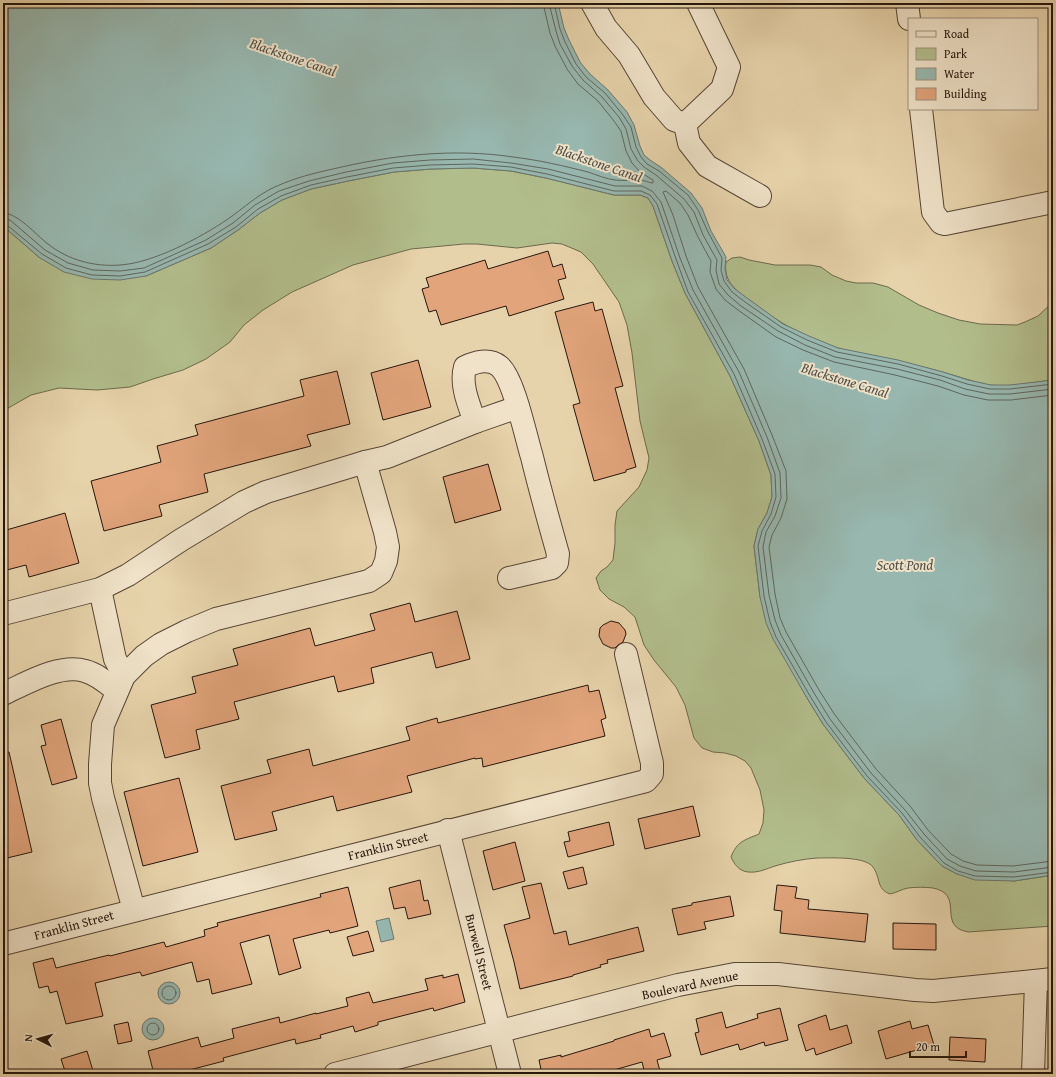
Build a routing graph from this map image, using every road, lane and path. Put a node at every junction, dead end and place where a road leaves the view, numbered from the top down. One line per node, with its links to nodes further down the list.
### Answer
1 (592, 3): 6 (street)
2 (698, 3): 6 (street)
3 (906, 3): 4 (street)
4 (909, 18)
5 (921, 110): 8 (street)
6 (685, 124): 7 (street)
7 (760, 196)
8 (1053, 202)
9 (518, 407): 10 (street); 10 (street); 12 (street)
10 (475, 422): 11 (street)
11 (365, 462): 13 (street); 16 (street)
12 (509, 578)
13 (100, 589): 14 (street); 16 (street)
14 (3, 614)
15 (626, 654): 18 (street, Franklin Street)
16 (120, 683): 17 (street); 19 (street)
17 (3, 694)
18 (448, 830): 19 (street, Franklin Street); 22 (street, Burwell Street)
19 (134, 910): 20 (street, Franklin Street)
20 (3, 944)
21 (1044, 980): 22 (street, Boulevard Avenue); 25 (street)
22 (498, 1031): 23 (street, Boulevard Avenue); 24 (street, Burwell Street)
23 (335, 1074)
24 (510, 1074)
25 (1033, 1074)

